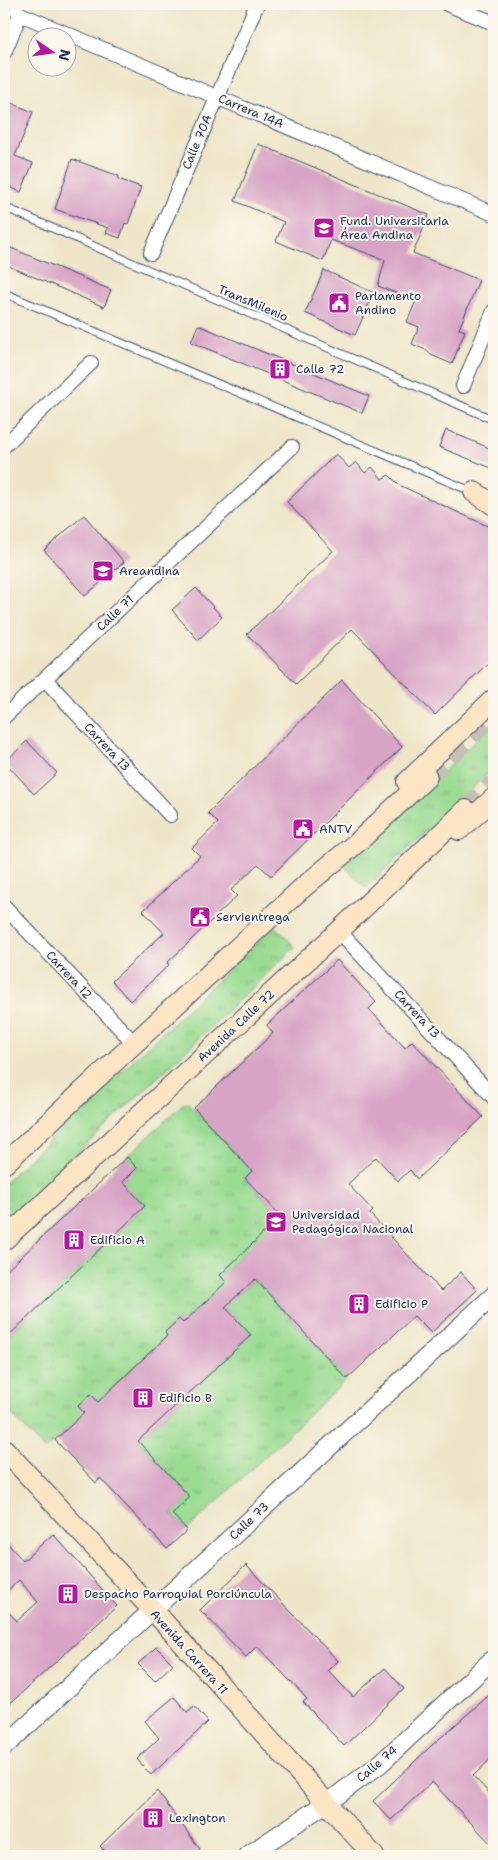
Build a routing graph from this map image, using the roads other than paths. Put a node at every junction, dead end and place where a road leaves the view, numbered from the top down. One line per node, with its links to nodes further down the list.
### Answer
1 (257, 4): 6 (street, Calle 70A)
2 (447, 4): 4 (street)
3 (16, 9): 5 (street); 6 (street, Carrera 14A)
4 (494, 24)
5 (4, 53)
6 (216, 97): 8 (street, Carrera 14A); 9 (street, Calle 70A)
7 (4, 207): 14 (lane, TransMilenio)
8 (494, 214)
9 (151, 253)
10 (4, 293): 17 (lane)
11 (494, 311): 13 (street)
12 (91, 363): 15 (street)
13 (463, 386)
14 (494, 420)
15 (4, 446)
16 (292, 447): 20 (street, Calle 71)
17 (474, 492): 18 (lane); 19 (main road)
18 (494, 500)
19 (494, 505)
20 (45, 679): 22 (street, Calle 71); 26 (street, Carrera 13)
21 (494, 699): 27 (main road)
22 (4, 717)
23 (427, 777): 27 (main road)
24 (494, 798): 29 (main road)
25 (466, 810): 29 (main road, Avenida Calle 72)
26 (170, 815)
27 (300, 890): 30 (main road)
28 (4, 906): 30 (street, Carrera 12)
29 (339, 931): 31 (street, Carrera 13); 33 (main road, Avenida Calle 72)
30 (134, 1044): 32 (main road)
31 (494, 1098)
32 (4, 1164)
33 (4, 1240)
34 (494, 1296): 36 (street, Calle 73)
35 (4, 1449): 36 (main road, Avenida Carrera 11)
36 (153, 1612): 38 (street, Calle 73); 39 (main road, Avenida Carrera 11)
37 (494, 1658): 39 (street, Calle 74)
38 (4, 1747)
39 (325, 1804): 40 (street, Calle 74); 41 (main road, Avenida Carrera 11)
40 (247, 1856)
41 (374, 1856)

